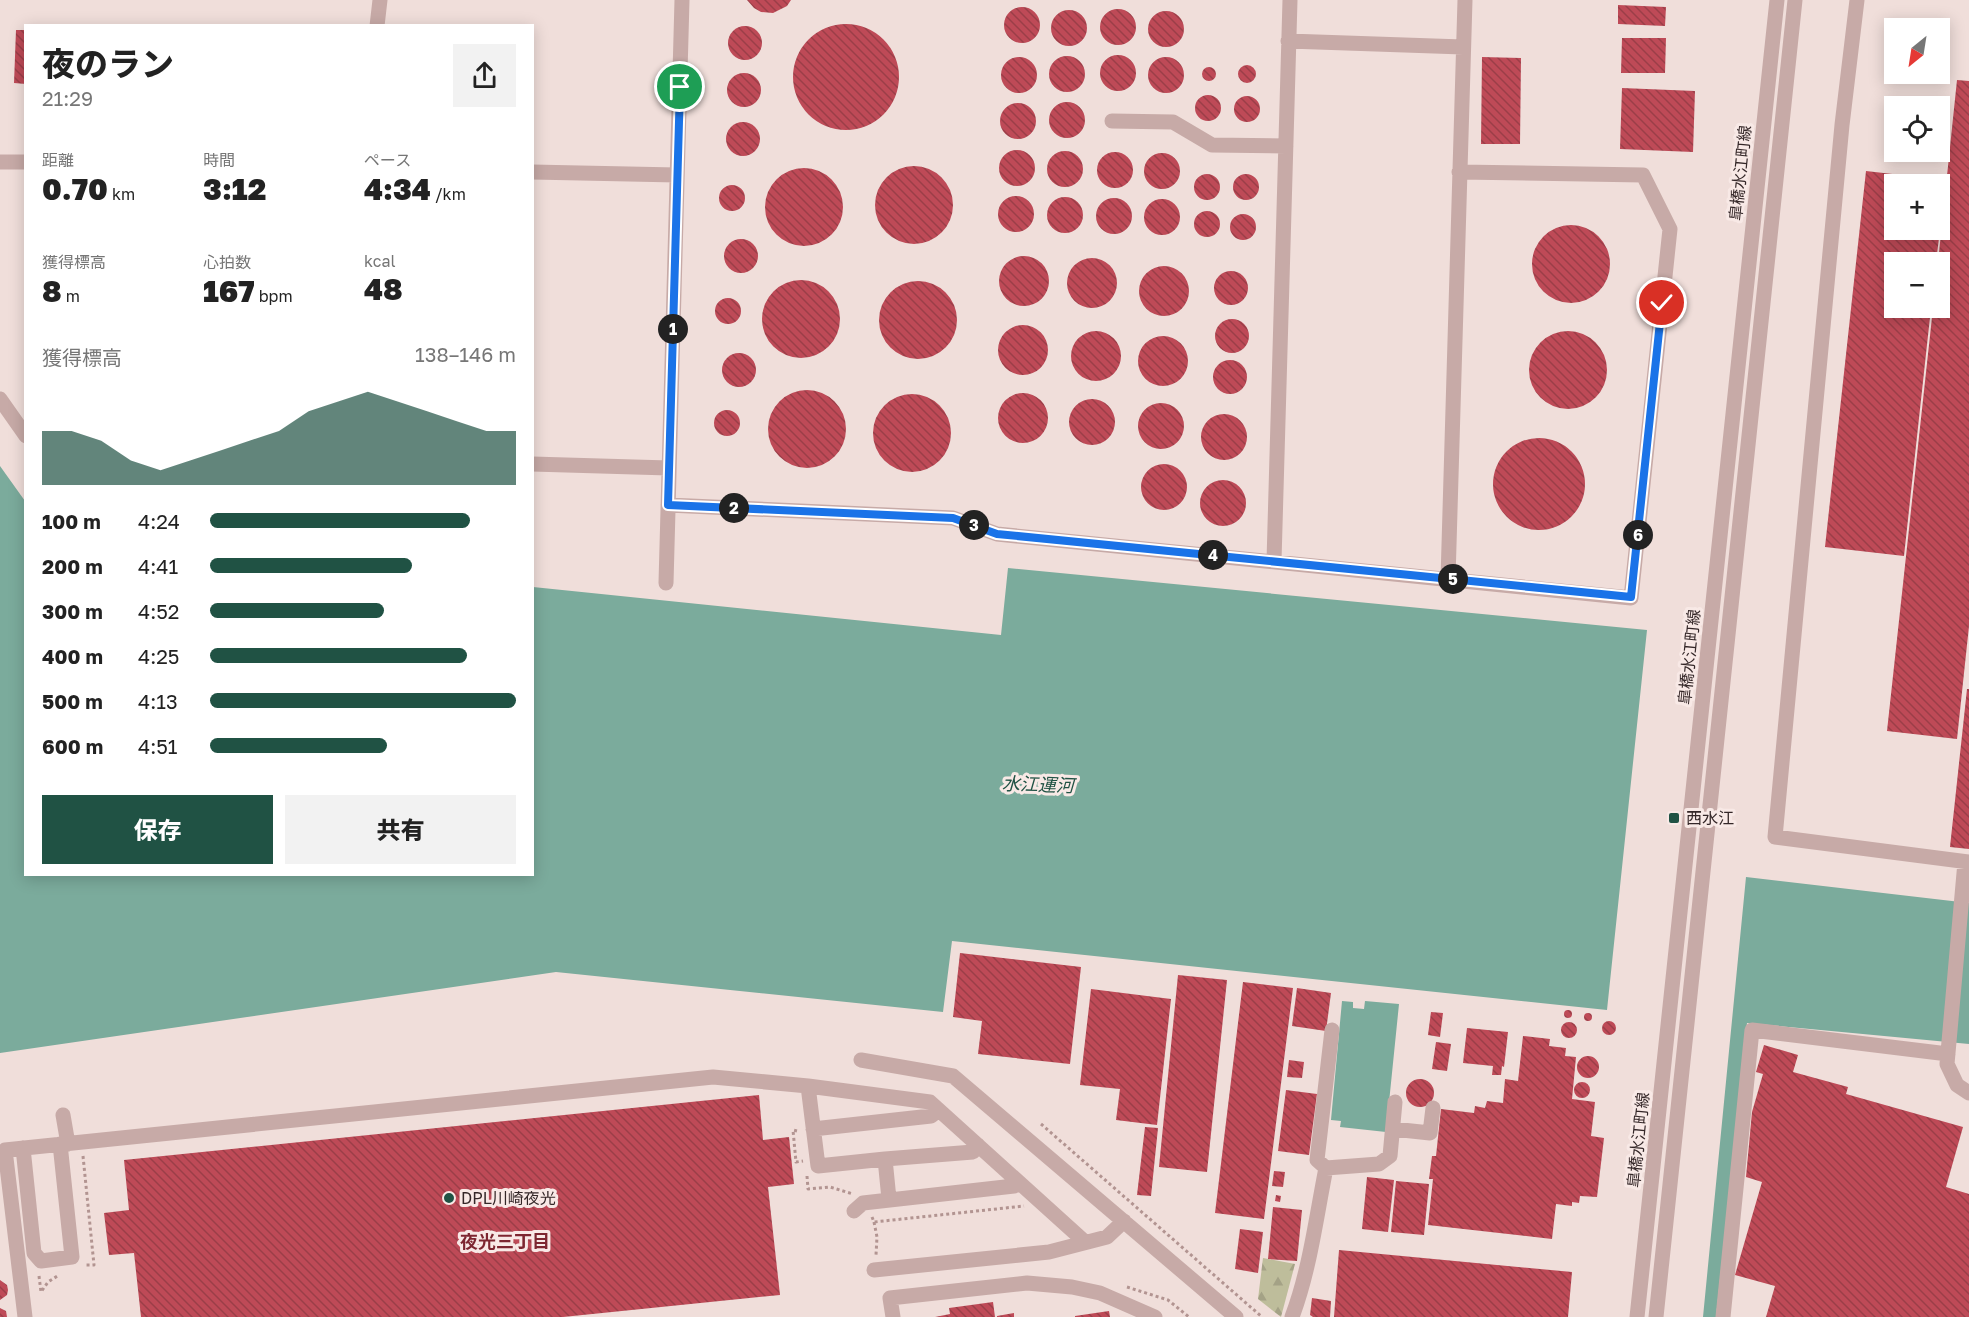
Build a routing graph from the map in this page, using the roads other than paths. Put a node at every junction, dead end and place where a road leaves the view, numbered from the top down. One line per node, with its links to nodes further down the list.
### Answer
1 (380, 0): 8 (street)
2 (682, 0): 17 (street)
3 (1290, 0): 9 (street)
4 (1465, 0): 10 (street)
5 (1777, 0): 54 (street, 皐橋水江町線)
6 (1795, 0): 55 (street)
7 (1857, 0): 26 (street)
8 (377, 24)
9 (1288, 41): 10 (street); 12 (street)
10 (1463, 47): 16 (street)
11 (1112, 121): 12 (street)
12 (1286, 146): 23 (street)
13 (0, 162): 14 (street)
14 (24, 162)
15 (534, 172): 17 (street)
16 (1459, 172): 24 (street); 24 (street)
17 (677, 175): 21 (street)
18 (0, 399): 19 (street)
19 (24, 433)
20 (534, 464): 21 (street)
21 (669, 468): 22 (street)
22 (668, 505): 23 (street); 25 (street)
23 (1274, 561): 24 (street)
24 (1448, 579)
25 (666, 583)
26 (1967, 862): 28 (street)
27 (1332, 1030): 42 (street)
28 (1948, 1051): 31 (street); 56 (street)
29 (861, 1060): 46 (street)
30 (808, 1086): 34 (street); 36 (street); 38 (street)
31 (1969, 1094)
32 (1395, 1102): 37 (street)
33 (1433, 1108): 37 (street)
34 (939, 1110): 36 (street); 39 (street)
35 (63, 1115): 38 (street)
36 (813, 1129): 41 (street)
37 (1393, 1129): 42 (street)
38 (64, 1144): 40 (street); 40 (street)
39 (978, 1145): 41 (street); 43 (street)
40 (23, 1148): 49 (street)
41 (885, 1159): 44 (street)
42 (1326, 1168): 53 (street)
43 (1019, 1183): 44 (street); 47 (street)
44 (889, 1199): 45 (street)
45 (854, 1211)
46 (1124, 1221): 47 (street); 52 (street)
47 (1085, 1242): 48 (street)
48 (874, 1265)
49 (25, 1317)
50 (892, 1317): 51 (street)
51 (1155, 1317)
52 (1236, 1317)
53 (1292, 1317)
54 (1637, 1317)
55 (1656, 1317)
56 (1723, 1317)

